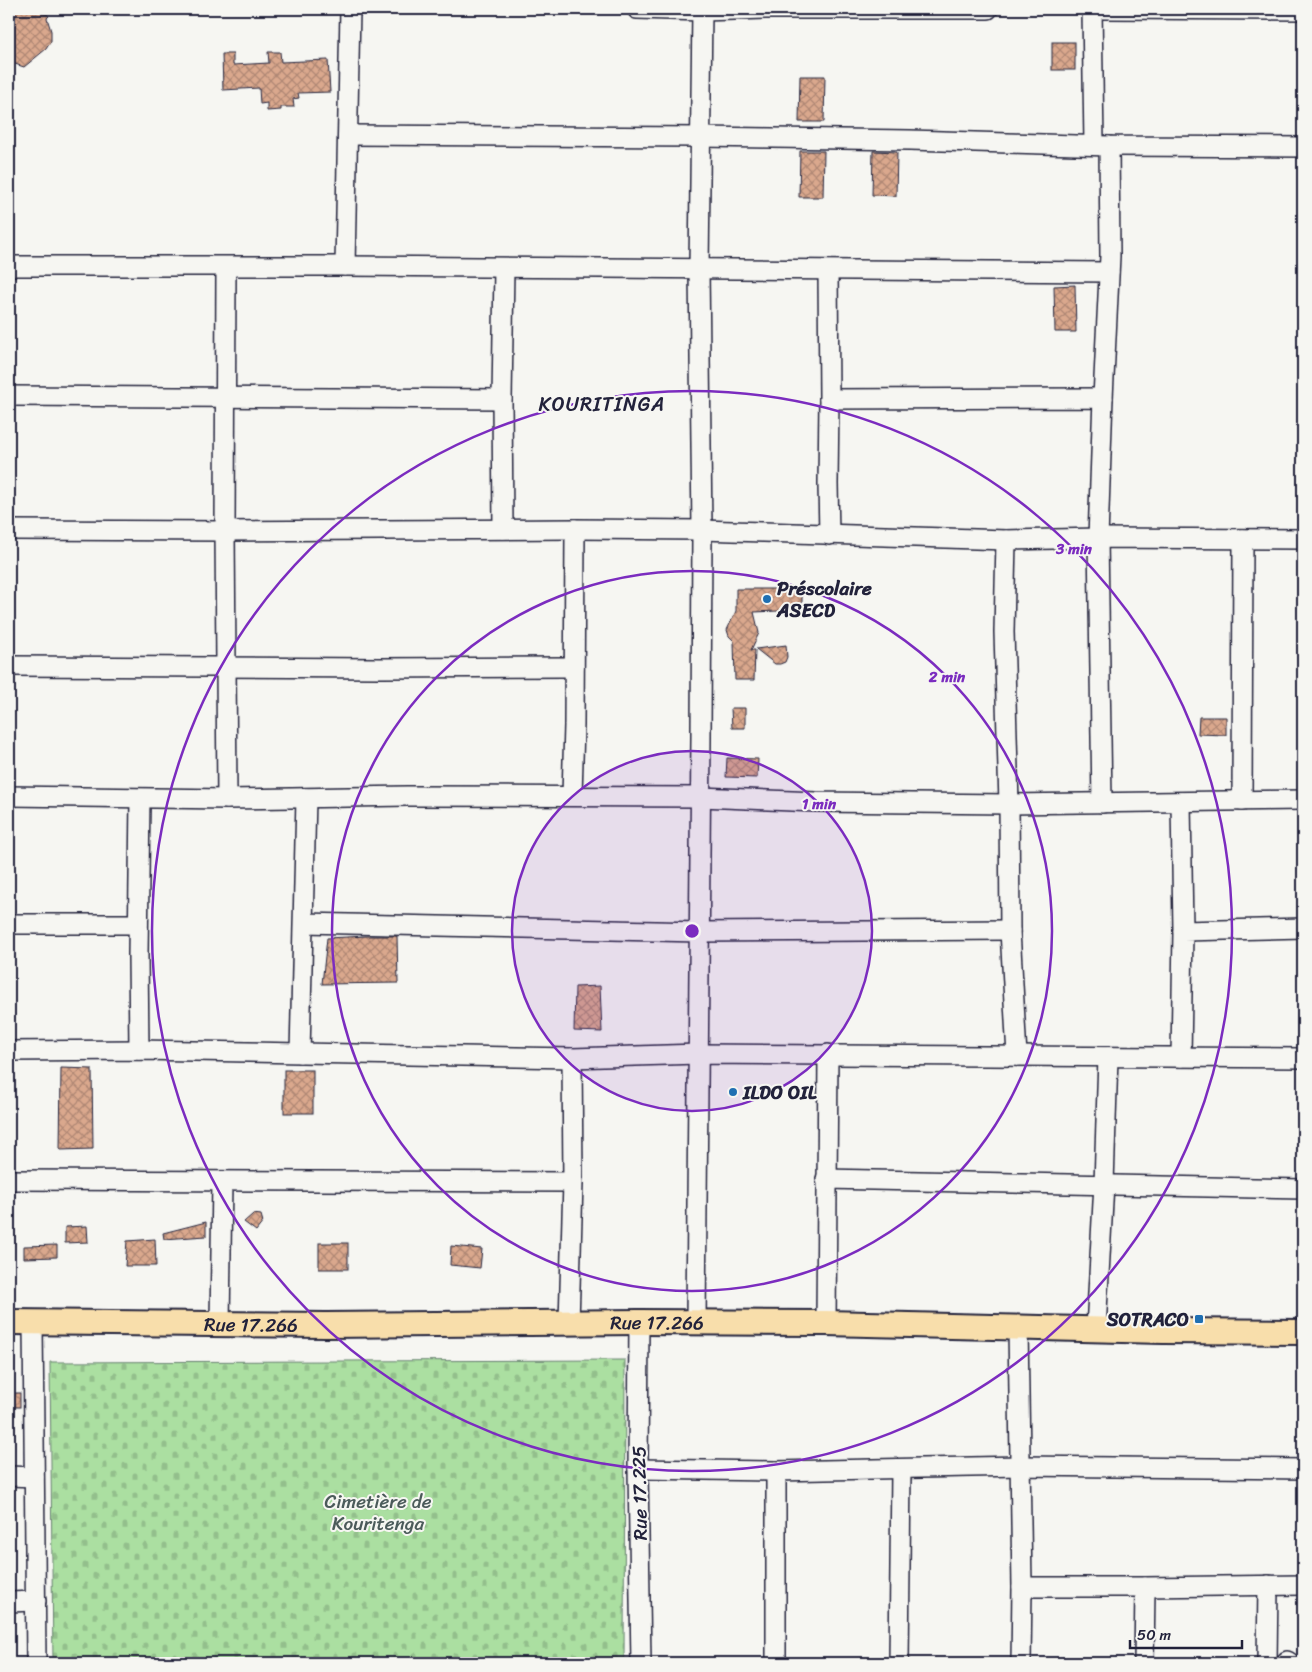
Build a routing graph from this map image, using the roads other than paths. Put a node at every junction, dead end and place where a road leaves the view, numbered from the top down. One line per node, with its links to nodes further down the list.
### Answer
1 (350, 9): 10 (street)
2 (637, 9): 8 (street)
3 (831, 9): 4 (street); 8 (street)
4 (988, 9)
5 (1092, 9): 12 (street)
6 (1103, 9): 7 (street)
7 (1107, 9): 9 (street)
8 (702, 10): 11 (street)
9 (1303, 10)
10 (348, 135): 11 (street); 15 (street)
11 (700, 137): 12 (street); 18 (street)
12 (1102, 145): 13 (street); 20 (street)
13 (1303, 147)
14 (9, 266): 16 (street)
15 (345, 266): 16 (street); 17 (street)
16 (226, 267): 22 (street)
17 (504, 268): 18 (street); 24 (street)
18 (699, 269): 19 (street); 29 (street)
19 (828, 271): 20 (street); 25 (street)
20 (1109, 272): 23 (street)
21 (9, 396): 22 (street)
22 (225, 397): 24 (street); 30 (street)
23 (1103, 398): 25 (street); 32 (street)
24 (502, 399): 26 (street)
25 (829, 399): 31 (street)
26 (504, 529): 27 (street); 30 (street)
27 (575, 529): 29 (street); 38 (street)
28 (9, 530): 30 (street)
29 (702, 530): 31 (street); 41 (street)
30 (225, 531): 37 (street)
31 (829, 535): 34 (street)
32 (1098, 538): 33 (street); 34 (street); 48 (street)
33 (1243, 538): 35 (street); 46 (street)
34 (1006, 540): 49 (street)
35 (1303, 540)
36 (9, 666): 37 (street)
37 (225, 667): 38 (street); 44 (street)
38 (574, 667): 40 (street)
39 (9, 796): 43 (street)
40 (572, 796): 41 (street); 42 (street)
41 (701, 796): 49 (street); 56 (street)
42 (306, 798): 44 (street); 50 (street)
43 (140, 799): 44 (street); 52 (street)
44 (226, 799)
45 (1303, 800): 46 (street)
46 (1242, 801): 47 (street)
47 (1181, 802): 48 (street); 55 (street)
48 (1102, 803): 49 (street)
49 (1009, 804): 54 (street)
50 (304, 923): 56 (street); 59 (street)
51 (9, 924): 52 (street)
52 (138, 924): 57 (street)
53 (1303, 928): 55 (street)
54 (1010, 930): 56 (street); 62 (street)
55 (1183, 931): 64 (street)
56 (699, 932): 60 (street)
57 (139, 1050): 58 (street); 59 (street)
58 (9, 1051)
59 (300, 1053): 65 (street)
60 (698, 1054): 61 (street); 65 (street); 76 (street)
61 (828, 1054): 62 (street); 67 (street)
62 (1017, 1056): 63 (street)
63 (1108, 1057): 64 (street); 71 (street)
64 (1181, 1057): 66 (street)
65 (572, 1058): 70 (street)
66 (1303, 1058)
67 (826, 1179): 71 (street); 78 (street)
68 (9, 1180): 69 (street)
69 (222, 1181): 70 (street); 79 (street)
70 (573, 1182): 77 (street)
71 (1104, 1184): 72 (street); 81 (street)
72 (1303, 1189)
73 (9, 1322): 74 (main road, Rue 17.266)
74 (33, 1322): 79 (main road, Rue 17.266); 89 (street)
75 (639, 1322): 76 (main road, Rue 17.266); 77 (main road, Rue 17.266); 85 (street, Rue 17.225)
76 (696, 1322): 78 (main road, Rue 17.266)
77 (569, 1323): 79 (main road, Rue 17.266)
78 (826, 1323): 80 (main road, Rue 17.266)
79 (220, 1324)
80 (1018, 1328): 81 (main road, Rue 17.266); 83 (street)
81 (1096, 1329): 82 (main road, Rue 17.266)
82 (1303, 1332)
83 (1020, 1466): 84 (street); 86 (street); 92 (street)
84 (1303, 1468)
85 (638, 1469): 87 (street); 97 (street, Rue 17.225)
86 (902, 1469): 87 (street); 99 (street)
87 (776, 1471): 98 (street)
88 (9, 1476): 89 (street)
89 (34, 1477): 94 (street)
90 (1268, 1585): 91 (street); 93 (street); 102 (street)
91 (1303, 1585)
92 (1022, 1587): 93 (street); 100 (street)
93 (1144, 1587): 101 (street)
94 (36, 1601): 95 (street); 96 (street)
95 (9, 1602)
96 (36, 1663)
97 (641, 1663)
98 (776, 1663)
99 (899, 1663)
100 (1021, 1663)
101 (1144, 1663)
102 (1267, 1663)

